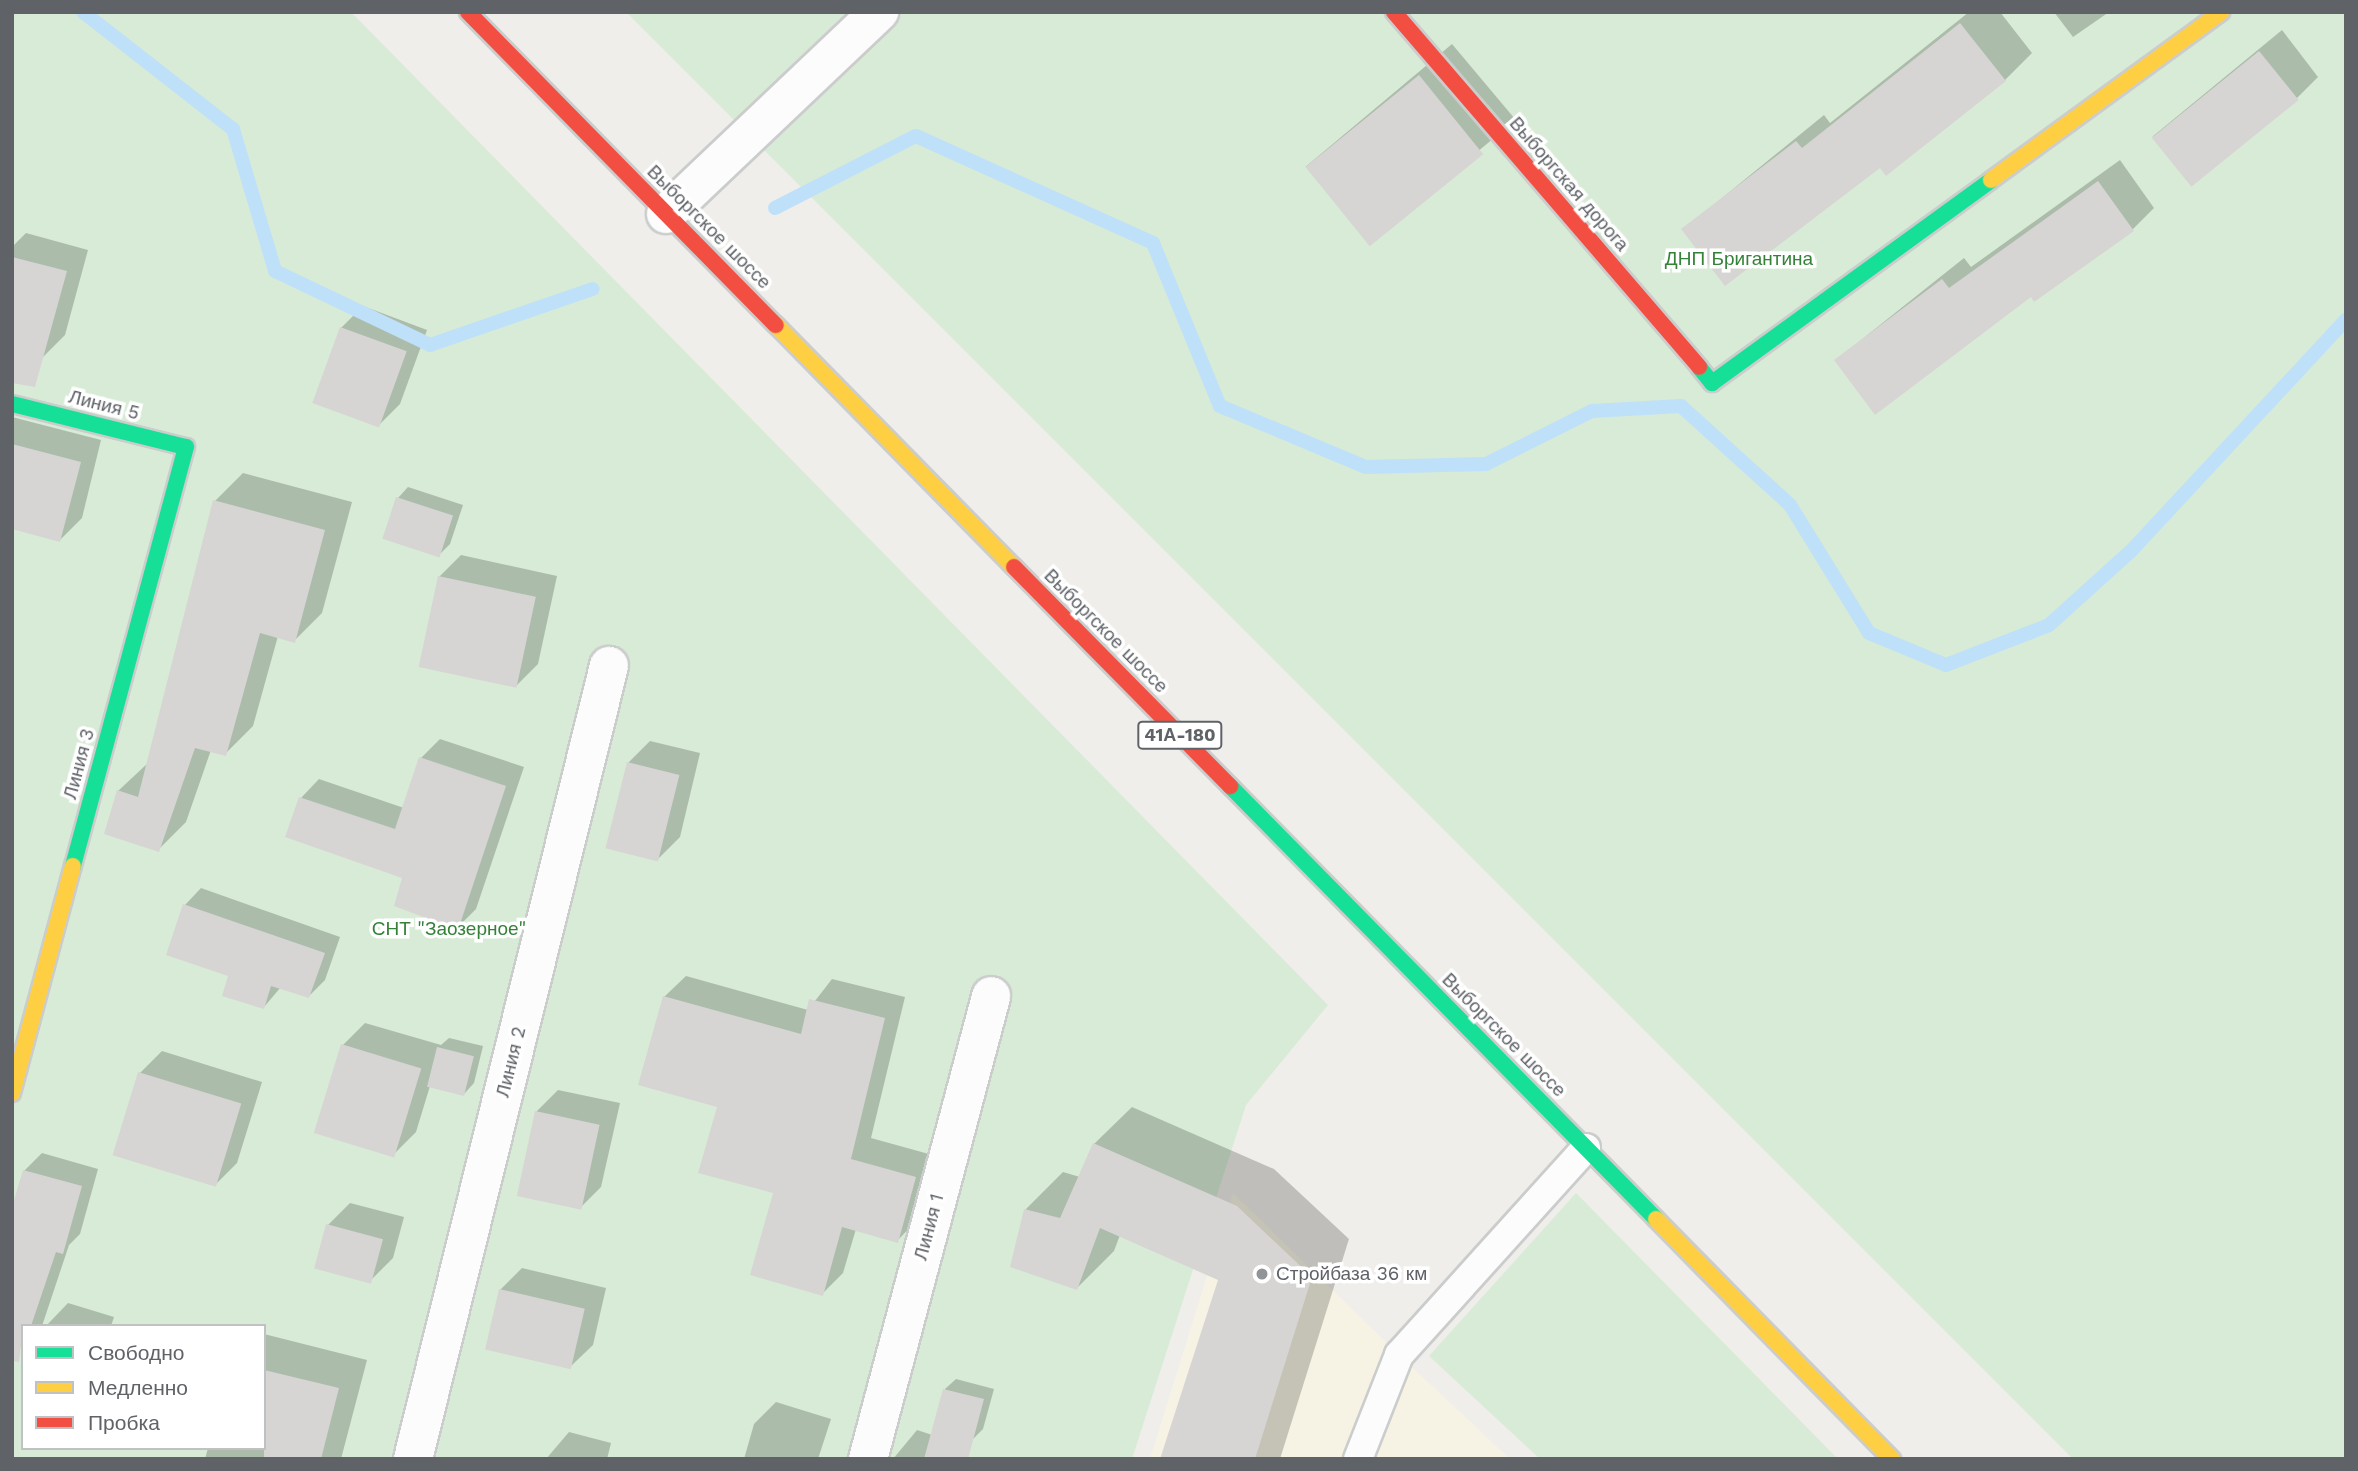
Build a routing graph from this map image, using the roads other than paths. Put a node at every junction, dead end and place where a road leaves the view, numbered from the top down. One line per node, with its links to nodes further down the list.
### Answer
1 (468, 12): 5 (main road, Выборгское шоссе / 41А-180)
2 (879, 12): 5 (street)
3 (1394, 12): 4 (main road, Выборгская дорога)
4 (2221, 12)
5 (666, 214): 11 (main road, Выборгское шоссе / 41А-180)
6 (12, 404): 7 (main road, Линия 5)
7 (186, 447): 10 (main road, Линия 3)
8 (609, 666): 12 (street, Линия 2)
9 (991, 996): 13 (street, Линия 1)
10 (12, 1093)
11 (1586, 1148): 14 (lane); 15 (main road, Выборгское шоссе / 41А-180)
12 (413, 1459)
13 (868, 1459)
14 (1358, 1459)
15 (1892, 1459)

